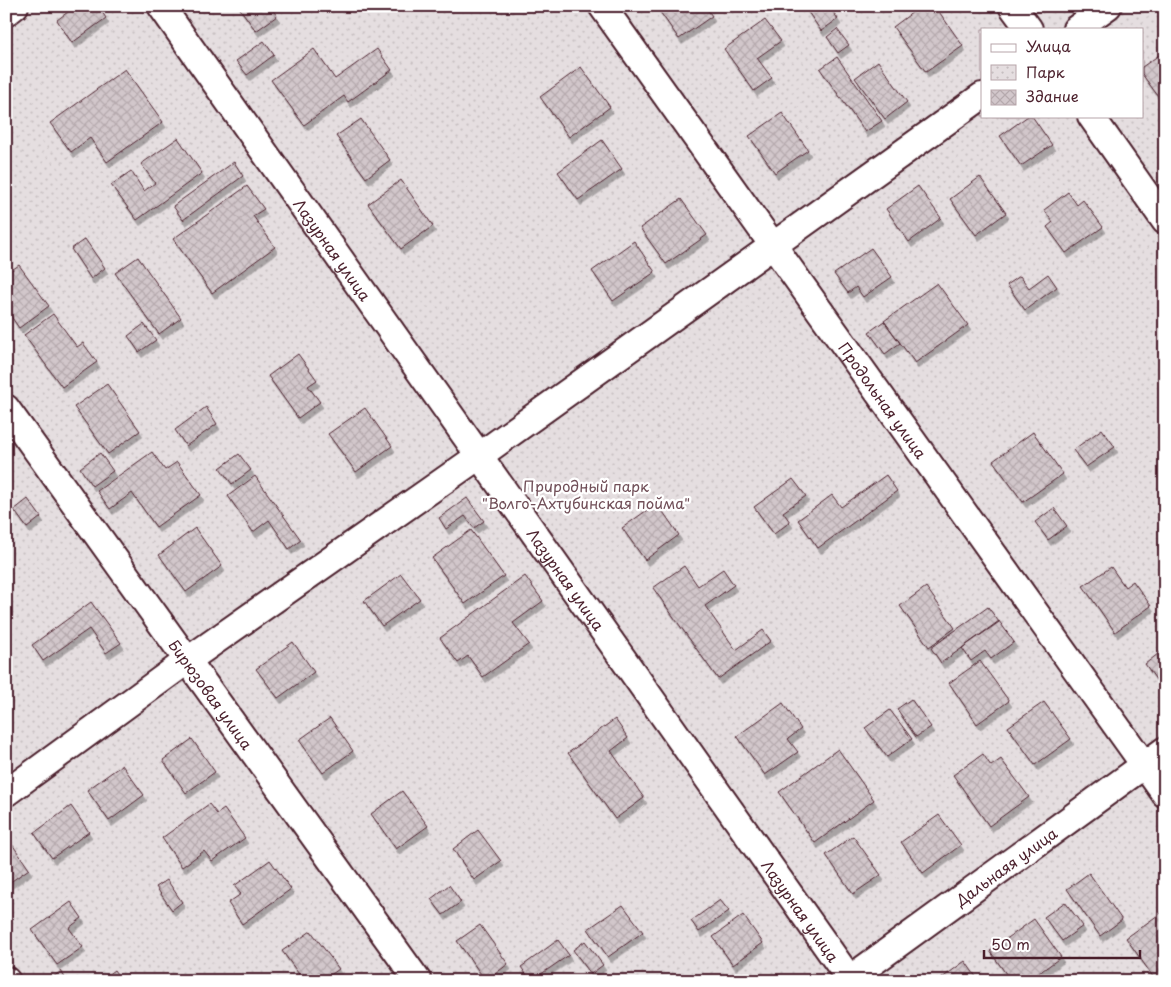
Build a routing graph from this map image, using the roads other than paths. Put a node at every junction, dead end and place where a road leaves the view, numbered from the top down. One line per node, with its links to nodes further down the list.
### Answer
1 (15, 6): 6 (street)
2 (161, 6): 14 (street, Лазурная улица)
3 (602, 6): 12 (street, Продольная улица)
4 (1012, 6): 7 (street)
5 (1108, 6): 8 (street)
6 (6, 13)
7 (1028, 28)
8 (1077, 28)
9 (981, 97): 12 (street)
10 (1092, 118): 11 (street)
11 (1165, 221)
12 (772, 246): 14 (street); 17 (street, Продольная улица)
13 (6, 408): 15 (street, Бирюзовая улица)
14 (479, 456): 15 (street); 20 (street, Лазурная улица)
15 (188, 660): 18 (street); 21 (street, Бирюзовая улица)
16 (1165, 750): 17 (street, Дальнаяя улица)
17 (1144, 765): 19 (street, Продольная улица); 20 (street, Дальнаяя улица)
18 (6, 793)
19 (1165, 794)
20 (849, 980)
21 (418, 981)

